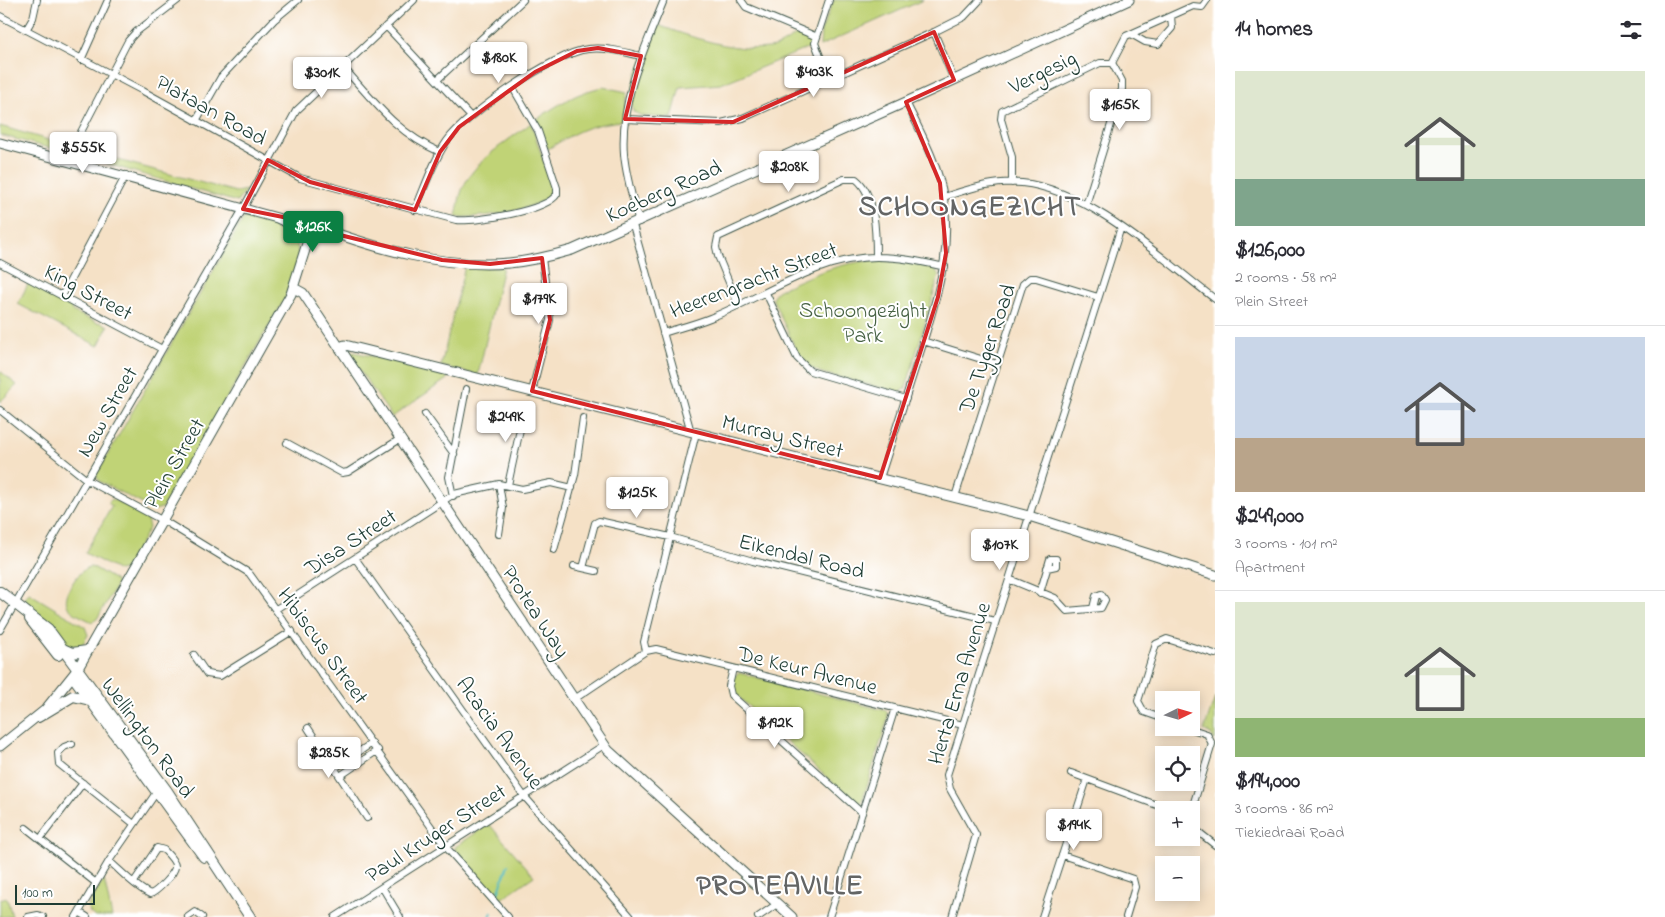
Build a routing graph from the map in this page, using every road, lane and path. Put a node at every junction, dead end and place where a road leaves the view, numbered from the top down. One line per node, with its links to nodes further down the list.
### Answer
1 (37, 0): 18 (street)
2 (108, 0): 23 (street)
3 (178, 0): 26 (street)
4 (298, 0): 34 (street)
5 (414, 0): 16 (street, New Street)
6 (523, 0): 27 (street)
7 (664, 0): 22 (street)
8 (740, 0): 21 (street)
9 (829, 0): 21 (street)
10 (1109, 0): 17 (street)
11 (1207, 0): 15 (street)
12 (980, 1): 19 (street)
13 (1123, 1): 17 (street, Koeberg Road)
14 (0, 16): 18 (street, Plataan Road)
15 (1171, 16): 20 (street); 20 (street)
16 (386, 26): 25 (street, New Street); 27 (street)
17 (1071, 26): 29 (street, Koeberg Road)
18 (26, 30): 23 (street, Plataan Road)
19 (934, 32): 28 (street); 29 (street)
20 (1131, 34): 24 (street)
21 (816, 36): 28 (street)
22 (641, 56): 30 (street); 33 (street)
23 (81, 60): 26 (street, Plataan Road)
24 (1112, 63): 40 (street, Vergesig); 42 (street)
25 (342, 66): 36 (street); 38 (street, New Street)
26 (110, 75): 34 (street, Plataan Road); 37 (street)
27 (437, 80): 32 (street)
28 (829, 80): 33 (street)
29 (954, 80): 31 (street, Koeberg Road)
30 (513, 88): 32 (street); 44 (street, Plataan Road)
31 (906, 102): 41 (street); 45 (street, Koeberg Road)
32 (471, 117): 36 (street)
33 (625, 119): 45 (street)
34 (196, 121): 38 (street, Plataan Road)
35 (0, 141): 37 (street, Koeberg Road)
36 (440, 152): 44 (street)
37 (67, 160): 39 (street, Koeberg Road)
38 (268, 160): 43 (street, New Street); 44 (street, Plataan Road)
39 (126, 175): 43 (street, Koeberg Road); 54 (street)
40 (1012, 183): 41 (street); 42 (street)
41 (944, 197): 51 (street)
42 (1086, 205): 46 (street)
43 (242, 209): 47 (street, Koeberg Road); 61 (street, New Street)
44 (416, 210)
45 (636, 223): 49 (street, Koeberg Road); 58 (street)
46 (1120, 227): 55 (street, Herta Erna Avenue); 56 (street)
47 (307, 229): 49 (street, Koeberg Road); 52 (street, Plein Street)
48 (876, 257): 51 (street, Heerengracht Street); 53 (street, Heerengracht Street); 57 (street)
49 (542, 258): 64 (street)
50 (0, 263): 54 (street, King Street)
51 (944, 267): 59 (street)
52 (294, 288): 60 (street, Protea Way); 83 (street, Plein Street)
53 (766, 293): 57 (street, Heerengracht Street); 65 (street)
54 (62, 296): 61 (street, King Street)
55 (1098, 298): 62 (street, De Tyger Road); 82 (street, Herta Erna Avenue)
56 (1215, 299)
57 (738, 304): 58 (street, Heerengracht Street)
58 (663, 333): 70 (street)
59 (923, 341): 62 (street); 65 (street)
60 (339, 347): 64 (street, Murray Street); 71 (street, Protea Way)
61 (162, 349): 75 (street, New Street)
62 (997, 364): 80 (street, De Tyger Road)
63 (466, 390): 73 (street)
64 (532, 392): 70 (street, Murray Street)
65 (906, 399): 74 (street)
66 (525, 406): 77 (street)
67 (0, 410): 75 (street, Hibiscus Street)
68 (425, 414): 73 (street)
69 (583, 418): 78 (street)
70 (694, 432): 74 (street, Murray Street); 85 (street)
71 (400, 438): 72 (street); 81 (street, Protea Way)
72 (287, 443)
73 (454, 454): 79 (street)
74 (880, 478): 80 (street, Murray Street)
75 (87, 480): 83 (street, Hibiscus Street); 96 (street, New Street)
76 (499, 484): 77 (street); 79 (street, Disa Street); 84 (street)
77 (508, 485): 78 (street)
78 (572, 488): 86 (street)
79 (453, 496): 81 (street, Disa Street)
80 (955, 497): 82 (street, Murray Street)
81 (442, 502): 87 (street, Disa Street); 111 (street, Protea Way)
82 (1029, 516): 92 (street, Murray Street); 93 (street, Herta Erna Avenue)
83 (161, 520): 98 (street, Hibiscus Street); 104 (street, Plein Street)
84 (498, 534)
85 (670, 537): 89 (street, Eikendal Road); 100 (street, Eikendal Road); 105 (street)
86 (554, 550)
87 (355, 558): 98 (street, Disa Street); 129 (street, Acacia Avenue)
88 (574, 566): 89 (street)
89 (584, 568): 91 (street)
90 (1047, 568): 95 (street)
91 (596, 571)
92 (1215, 574)
93 (1008, 582): 95 (street); 100 (street, Herta Erna Avenue)
94 (0, 592): 96 (main road, Wellington Road)
95 (1037, 592): 97 (street)
96 (16, 604): 99 (main road, Wellington Road); 101 (street, New Street)
97 (1094, 608)
98 (276, 609): 102 (street, Hibiscus Street)
99 (27, 613): 103 (main road, Wellington Road); 109 (main road, Wellington Road)
100 (995, 621): 115 (street, Herta Erna Avenue)
101 (0, 630)
102 (292, 631): 107 (street); 118 (street, Hibiscus Street)
103 (62, 648): 104 (main road); 109 (main road, Wellington Road)
104 (87, 651): 109 (street, Plein Street)
105 (646, 651): 108 (street, De Keur Avenue); 111 (street)
106 (1215, 654): 113 (street)
107 (194, 656)
108 (733, 668): 112 (street, De Keur Avenue); 132 (street)
109 (75, 673): 110 (main road, Wellington Road); 114 (street, Plein Street); 128 (main road, Wellington Road)
110 (90, 700): 114 (main road); 128 (main road, Wellington Road)
111 (573, 700): 120 (street, Protea Way)
112 (895, 708): 115 (street, De Keur Avenue); 132 (street)
113 (1155, 716)
114 (38, 717): 121 (street, Plein Street)
115 (963, 725): 160 (street, Herta Erna Avenue)
116 (308, 728): 123 (street)
117 (1200, 732): 130 (street)
118 (372, 743): 122 (street, Hibiscus Street); 123 (street)
119 (72, 744): 127 (street)
120 (604, 745): 129 (street, Paul Kruger Street); 145 (street, Protea Way)
121 (0, 746)
122 (378, 750): 125 (street); 139 (street, Hibiscus Street)
123 (335, 768): 125 (street)
124 (1071, 773): 126 (street)
125 (340, 776): 133 (street)
126 (1088, 779): 131 (street); 140 (street)
127 (83, 783): 134 (street); 137 (street)
128 (160, 792): 134 (street); 152 (main road, Wellington Road)
129 (524, 796): 139 (street, Paul Kruger Street); 156 (street, Acacia Avenue)
130 (1194, 801)
131 (1155, 804)
132 (862, 813): 159 (street)
133 (367, 818)
134 (134, 824): 141 (street)
135 (26, 828): 137 (street)
136 (1200, 833): 138 (street)
137 (40, 839): 143 (street)
138 (1215, 845)
139 (446, 846): 144 (street, Paul Kruger Street); 155 (street, Hibiscus Street)
140 (1062, 855): 161 (street); 162 (street)
141 (109, 860): 142 (street); 143 (street)
142 (134, 882): 142 (street)
143 (96, 883): 146 (street)
144 (382, 888): 153 (street, Paul Kruger Street); 154 (street)
145 (777, 904): 157 (street); 158 (street, Protea Way)
146 (78, 914): 149 (street)
147 (28, 917): 148 (street)
148 (43, 917)
149 (88, 917)
150 (188, 917): 151 (street)
151 (202, 917)
152 (250, 917)
153 (335, 917)
154 (400, 917)
155 (508, 917)
156 (631, 917)
157 (758, 917)
158 (792, 917)
159 (829, 917)
160 (952, 917)
161 (1042, 917)
162 (1126, 917)

